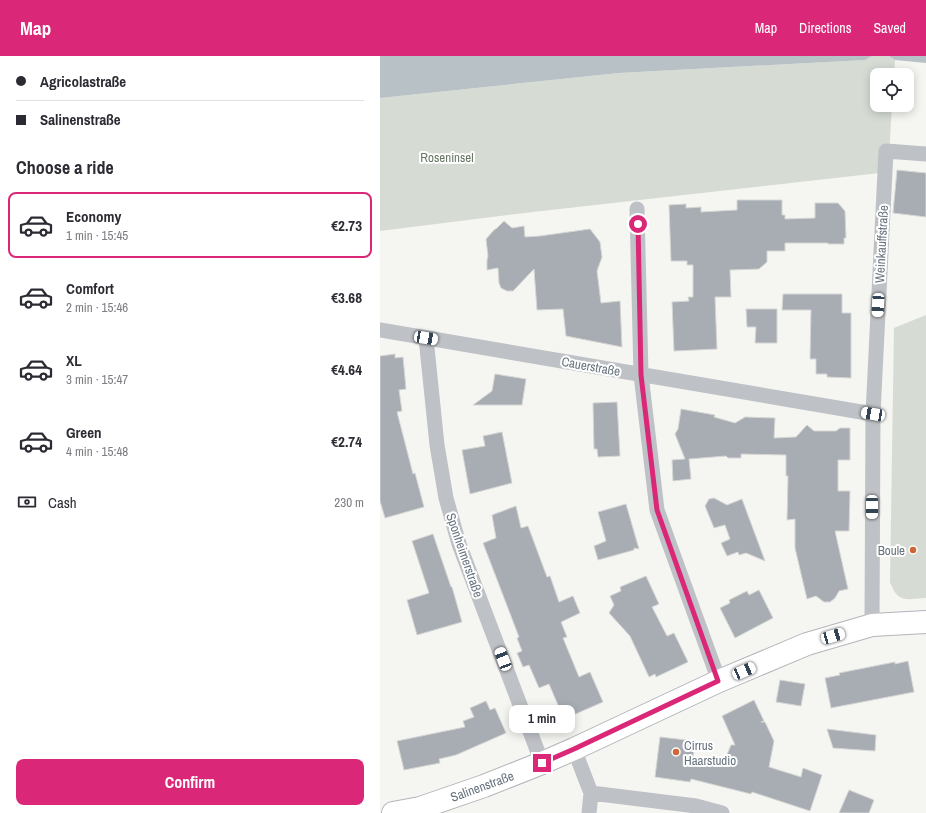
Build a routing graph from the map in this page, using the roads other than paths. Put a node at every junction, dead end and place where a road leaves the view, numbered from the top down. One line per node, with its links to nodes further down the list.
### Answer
1 (926, 154): 6 (street, Weinkauffstraße)
2 (637, 209): 5 (street)
3 (380, 330): 4 (street, Cauerstraße)
4 (426, 338): 5 (street, Cauerstraße); 11 (street, Sponheimerstraße)
5 (641, 375): 6 (street, Cauerstraße); 9 (street)
6 (873, 414): 8 (street, Weinkauffstraße)
7 (926, 622): 8 (main road, Salinenstraße)
8 (872, 625): 9 (main road, Salinenstraße)
9 (718, 681): 10 (main road, Salinenstraße)
10 (574, 749): 11 (main road, Salinenstraße); 12 (street)
11 (542, 763): 13 (main road, Salinenstraße)
12 (591, 792): 14 (street); 15 (street)
13 (393, 813)
14 (589, 813)
15 (722, 813)

